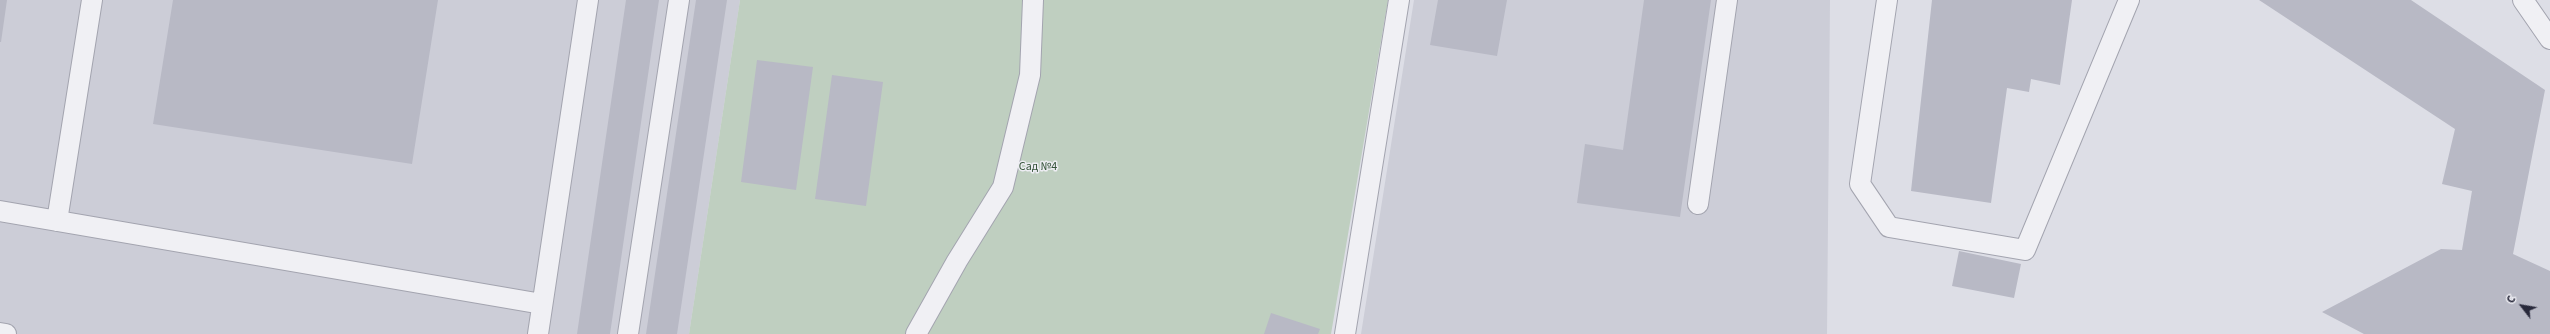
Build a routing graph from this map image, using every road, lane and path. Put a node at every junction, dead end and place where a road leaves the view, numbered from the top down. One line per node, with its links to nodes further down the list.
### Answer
1 (92, 0): 13 (lane)
2 (588, 0): 14 (lane)
3 (679, 0): 18 (lane)
4 (1033, 0): 19 (lane)
5 (1399, 0): 20 (lane)
6 (1727, 0): 11 (lane)
7 (1887, 0): 8 (lane)
8 (2129, 0)
9 (2523, 0): 10 (lane)
10 (2550, 39)
11 (1698, 204)
12 (0, 211): 13 (lane)
13 (57, 221): 14 (lane)
14 (542, 304): 17 (lane)
15 (0, 333): 16 (lane)
16 (6, 334)
17 (538, 334)
18 (628, 334)
19 (916, 334)
20 (1345, 334)

